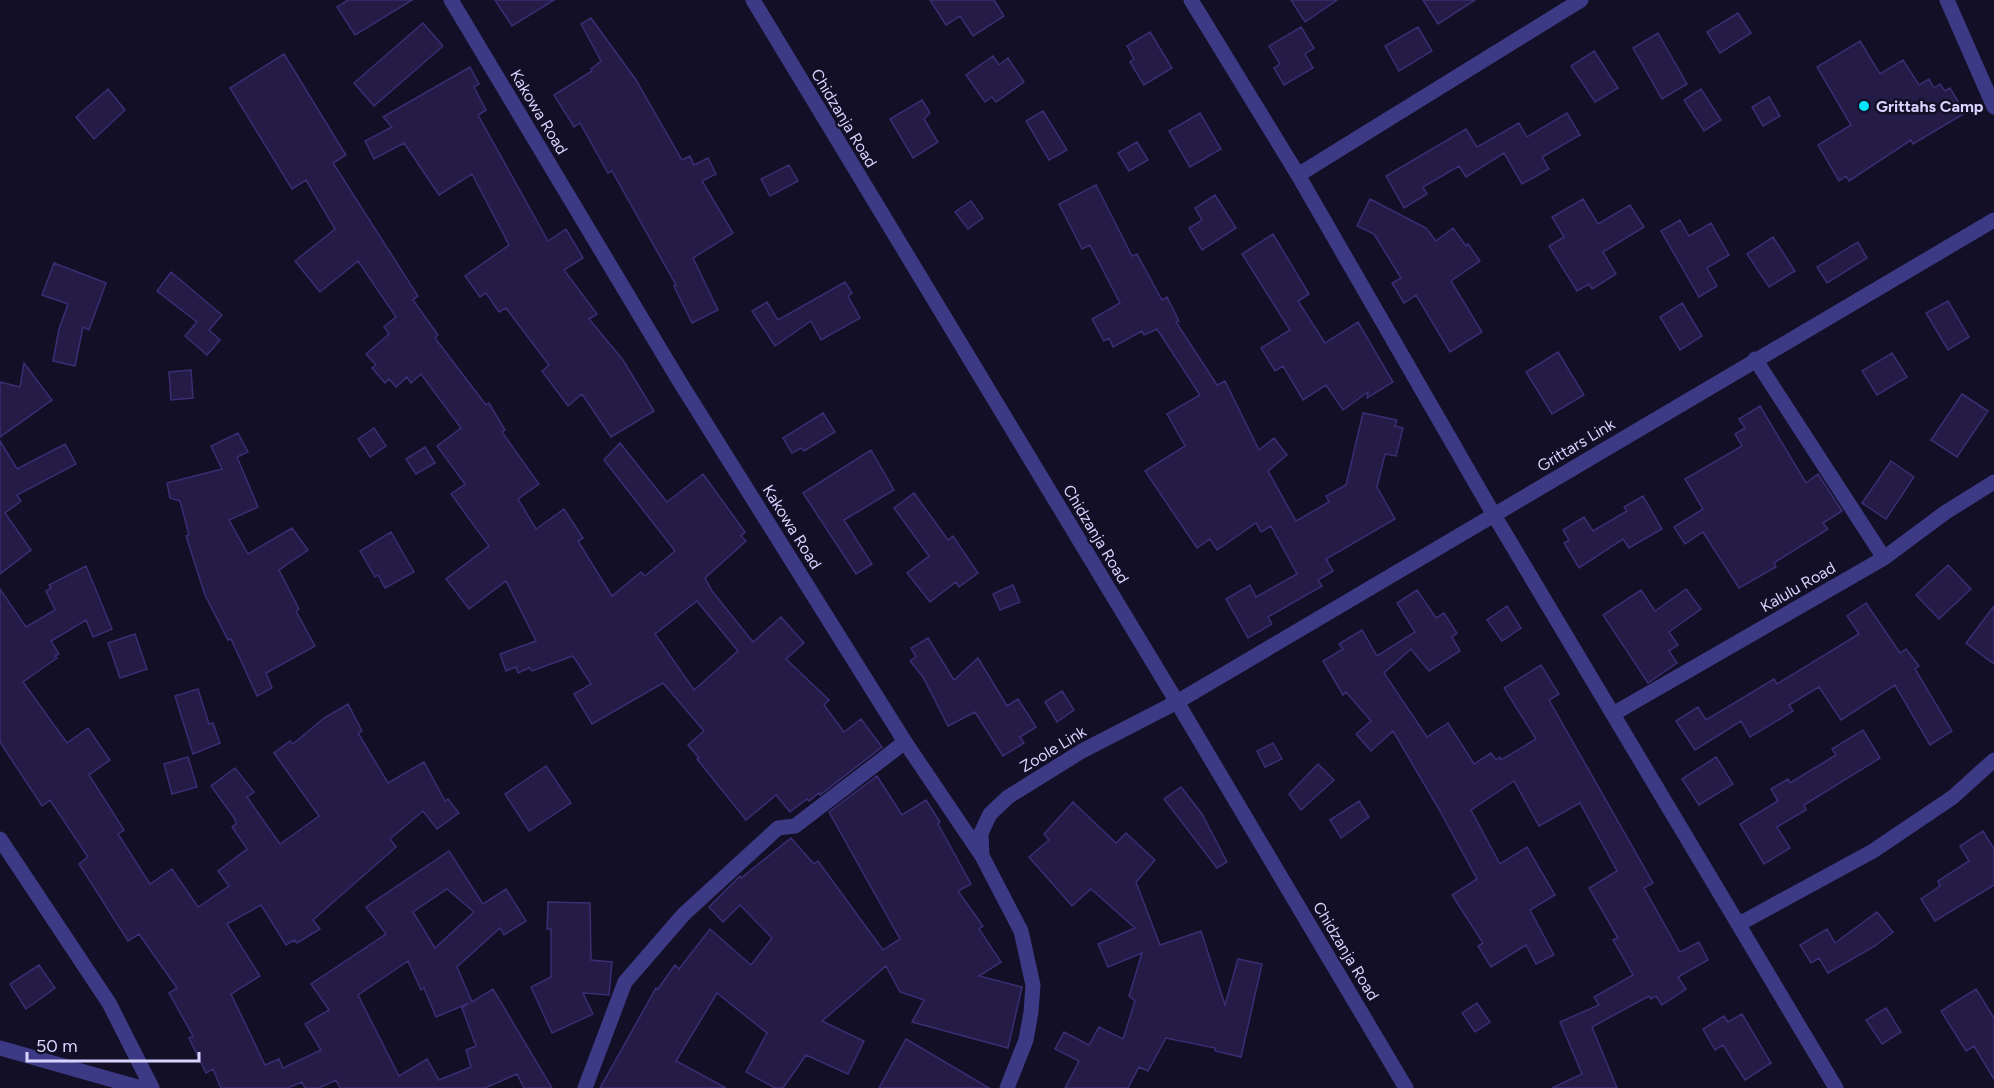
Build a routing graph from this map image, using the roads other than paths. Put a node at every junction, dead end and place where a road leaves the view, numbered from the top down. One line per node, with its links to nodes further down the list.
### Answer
1 (451, 0): 15 (street, Kakowa Road)
2 (753, 0): 13 (street, Chidzanja Road)
3 (1191, 0): 7 (street)
4 (1581, 0): 7 (street)
5 (1947, 0): 6 (street)
6 (1994, 107)
7 (1298, 175): 11 (street)
8 (1994, 220): 9 (street, Grittars Link)
9 (1755, 359): 11 (street, Grittars Link); 12 (street)
10 (1994, 482): 12 (street, Kalulu Road)
11 (1494, 514): 13 (street, Grittars Link); 14 (street)
12 (1884, 558): 14 (street, Kalulu Road)
13 (1177, 702): 18 (street, Zoole Link); 25 (street, Chidzanja Road)
14 (1613, 714): 19 (street)
15 (905, 742): 18 (street, Kakowa Road); 23 (street)
16 (1993, 765): 19 (street)
17 (0, 839): 22 (street)
18 (982, 856): 24 (street, Kakowa Road)
19 (1739, 924): 26 (street)
20 (0, 1048): 21 (street)
21 (141, 1088)
22 (152, 1088)
23 (585, 1088)
24 (1007, 1088)
25 (1406, 1088)
26 (1836, 1088)

